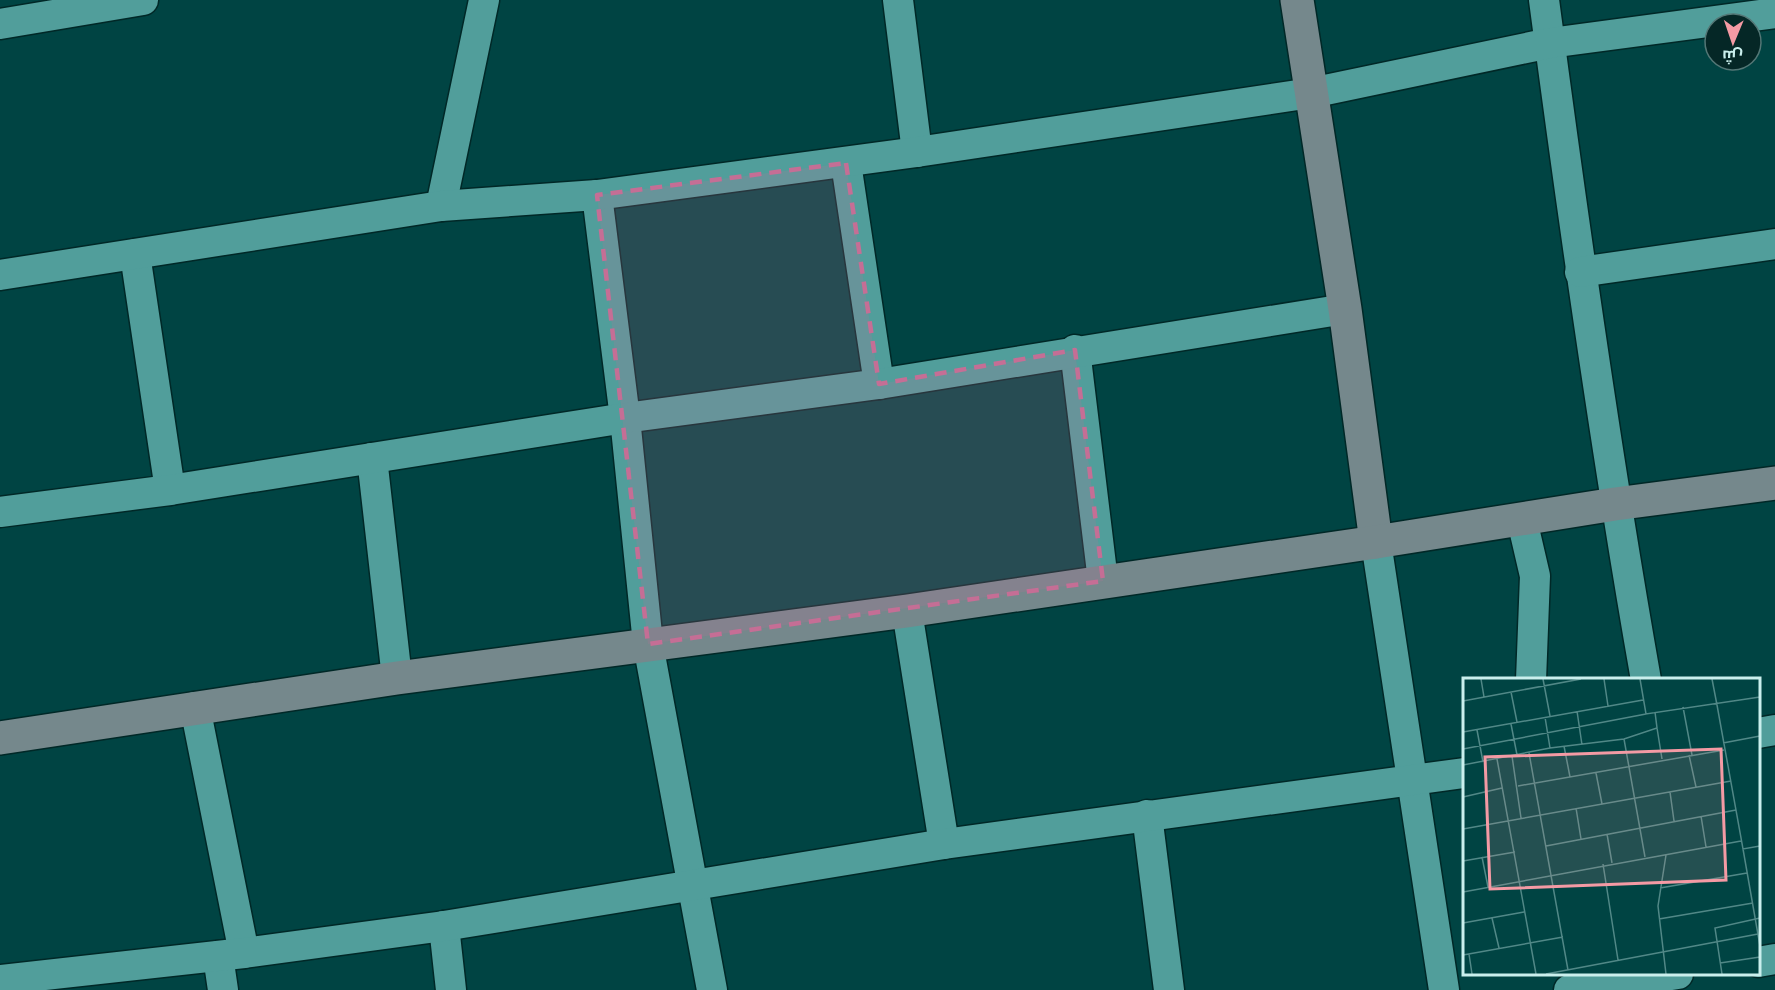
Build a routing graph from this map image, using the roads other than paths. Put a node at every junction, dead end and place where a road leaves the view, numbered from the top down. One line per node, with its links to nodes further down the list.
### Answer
1 (143, 0): 7 (street)
2 (484, 0): 13 (street)
3 (898, 0): 10 (street)
4 (1297, 0): 9 (main road)
5 (1544, 0): 8 (street)
6 (1775, 13): 8 (street)
7 (0, 24)
8 (1550, 44): 9 (street); 16 (street)
9 (1311, 93): 10 (street); 18 (main road)
10 (917, 152): 11 (street)
11 (846, 163): 12 (street); 20 (street)
12 (597, 195): 13 (street); 21 (street)
13 (441, 206): 15 (street)
14 (1775, 244): 16 (street)
15 (135, 254): 17 (street); 24 (street)
16 (1580, 272): 25 (street)
17 (0, 275)
18 (1345, 309): 19 (street); 28 (main road)
19 (1075, 350): 20 (street); 29 (street)
20 (879, 384): 21 (street)
21 (625, 418): 22 (street); 31 (street)
22 (372, 458): 24 (street); 32 (street)
23 (1775, 483): 25 (main road)
24 (170, 490): 26 (street)
25 (1615, 504): 27 (main road); 34 (street)
26 (0, 512)
27 (1522, 520): 28 (main road); 33 (street)
28 (1376, 542): 29 (main road); 40 (street)
29 (1103, 581): 30 (main road)
30 (907, 611): 31 (main road); 42 (street)
31 (648, 644): 32 (main road); 43 (street)
32 (397, 678): 35 (main road)
33 (1531, 678)
34 (1646, 678)
35 (195, 707): 38 (main road); 45 (street)
36 (1775, 730): 37 (street)
37 (1760, 733)
38 (0, 738)
39 (1463, 773): 40 (street)
40 (1414, 780): 41 (street); 55 (street)
41 (1147, 815): 42 (street); 54 (street)
42 (944, 844): 43 (street)
43 (694, 887): 44 (street); 53 (street)
44 (444, 926): 45 (street); 52 (street)
45 (231, 954): 49 (street); 51 (street)
46 (1775, 959): 47 (street)
47 (1760, 962)
48 (1667, 975): 50 (street)
49 (0, 980)
50 (1571, 984)
51 (223, 990)
52 (451, 990)
53 (712, 990)
54 (1169, 990)
55 (1444, 990)

